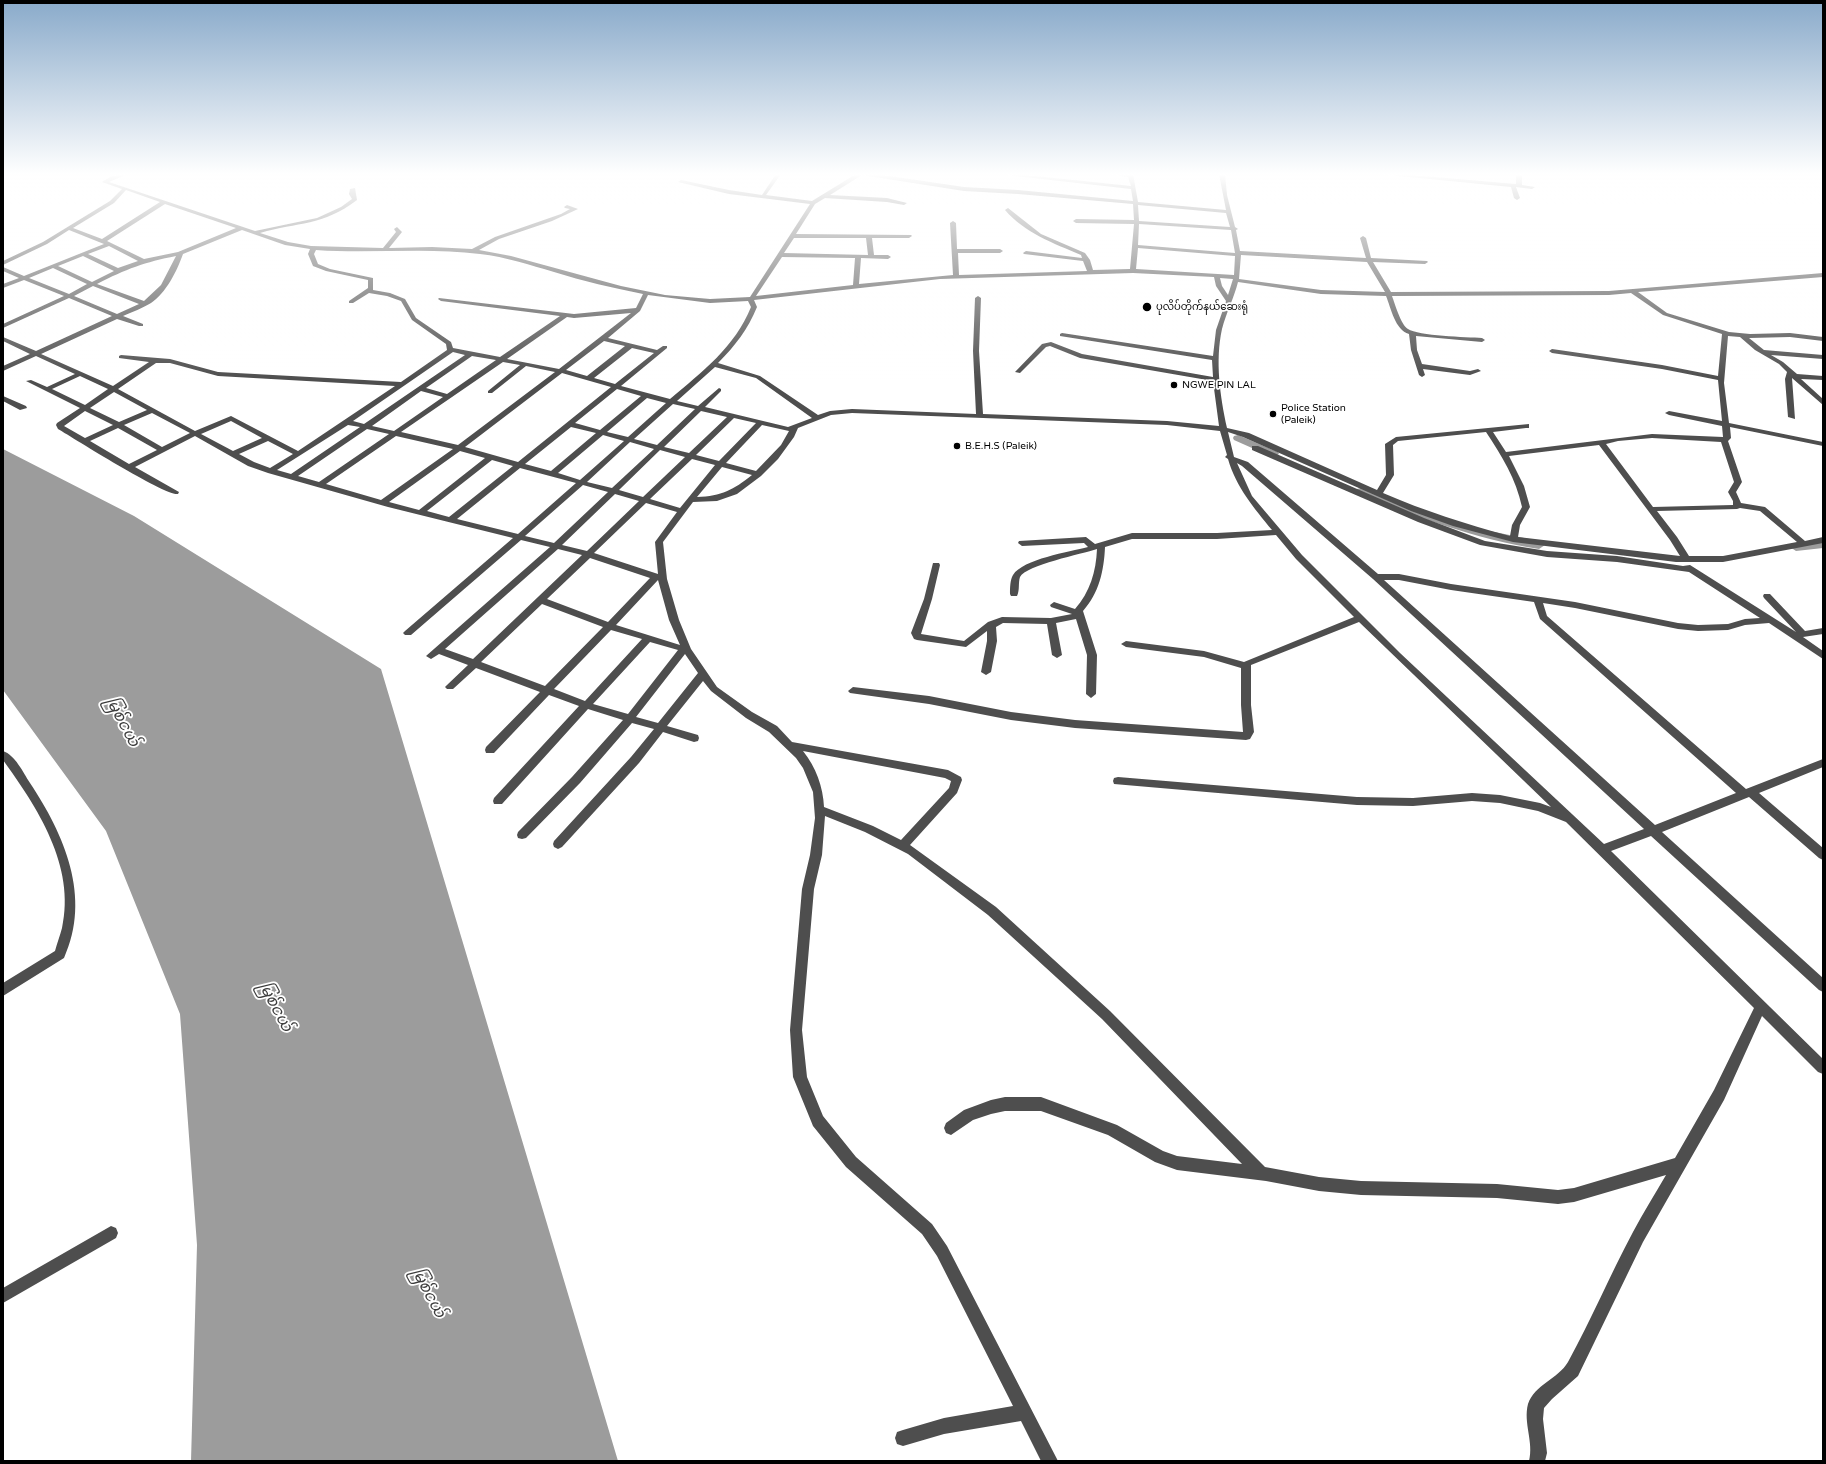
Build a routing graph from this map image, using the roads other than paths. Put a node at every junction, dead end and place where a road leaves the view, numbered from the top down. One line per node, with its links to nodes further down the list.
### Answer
1 (45, 242): 35 (street)
2 (103, 242): 14 (street)
3 (206, 242): 22 (street)
4 (281, 242): 17 (street)
5 (391, 242): 18 (street)
6 (489, 242): 19 (street)
7 (788, 242): 26 (street)
8 (870, 242): 28 (street)
9 (954, 242): 20 (street)
10 (1058, 242): 15 (street)
11 (1135, 242): 16 (street)
12 (1237, 242): 25 (street)
13 (1364, 242): 32 (street)
14 (109, 244): 24 (street); 33 (street)
15 (1062, 244): 30 (street); 31 (street)
16 (1135, 246): 25 (street); 39 (street)
17 (314, 248): 18 (street); 50 (street)
18 (386, 248): 19 (street)
19 (473, 251): 51 (street)
20 (954, 251): 21 (street); 45 (street)
21 (1000, 251)
22 (180, 253): 33 (street); 60 (street)
23 (1026, 253): 30 (street)
24 (82, 254): 36 (street); 38 (street)
25 (1238, 254): 32 (street); 46 (street)
26 (780, 255): 27 (street); 57 (street)
27 (858, 257): 28 (street); 49 (street)
28 (871, 257): 29 (street)
29 (888, 257)
30 (1064, 257): 31 (street); 41 (street)
31 (1087, 260): 40 (street)
32 (1369, 260): 34 (street); 53 (street)
33 (143, 261): 38 (street)
34 (1425, 262)
35 (3, 263)
36 (53, 266): 44 (street); 47 (street)
37 (3, 269): 44 (street)
38 (118, 271): 47 (street)
39 (1133, 271): 40 (street); 42 (street)
40 (1091, 272): 41 (street)
41 (1070, 273): 45 (street)
42 (1216, 275): 46 (street); 58 (street)
43 (1823, 275): 52 (street)
44 (23, 277): 48 (street); 54 (street)
45 (956, 277): 49 (street)
46 (1236, 279): 53 (street); 58 (street)
47 (92, 284): 54 (street); 60 (street)
48 (3, 286)
49 (856, 287): 57 (street)
50 (368, 291): 59 (street); 78 (street)
51 (648, 292): 57 (street); 61 (street)
52 (1633, 292): 53 (street); 69 (street)
53 (1389, 295): 68 (street)
54 (69, 296): 63 (street); 65 (street)
55 (978, 298): 122 (street)
56 (441, 299): 62 (street)
57 (751, 300): 90 (street)
58 (1229, 300): 87 (street)
59 (351, 302)
60 (144, 304): 63 (street)
61 (638, 310): 62 (street); 73 (street)
62 (566, 315): 86 (street)
63 (117, 317): 66 (street); 82 (street)
64 (3, 318): 65 (street)
65 (13, 322): 67 (street)
66 (141, 325)
67 (3, 326)
68 (1412, 333): 75 (street); 91 (street)
69 (1725, 333): 71 (street); 101 (street)
70 (1062, 335): 87 (street)
71 (1743, 336): 74 (street); 81 (street)
72 (3, 339): 82 (street)
73 (602, 339): 76 (street); 93 (street)
74 (1823, 339)
75 (1482, 340)
76 (630, 346): 80 (street); 100 (street)
77 (665, 347): 80 (street)
78 (450, 350): 83 (street); 104 (street)
79 (1552, 350): 101 (street)
80 (658, 352): 105 (street)
81 (1761, 352): 84 (street); 97 (street)
82 (36, 354): 92 (street); 96 (street)
83 (472, 354): 86 (street); 108 (street)
84 (1823, 357)
85 (121, 358): 88 (street)
86 (500, 359): 89 (street); 112 (street)
87 (1216, 359): 102 (street)
88 (155, 361): 104 (street); 107 (street)
89 (525, 364): 93 (street); 110 (street)
90 (712, 364): 114 (street); 124 (street)
91 (1419, 366): 94 (street); 98 (street)
92 (4, 369)
93 (560, 371): 100 (street); 144 (street)
94 (1478, 371)
95 (1018, 372): 102 (street)
96 (80, 374): 106 (street); 107 (street)
97 (1792, 374): 99 (street); 115 (street); 123 (street)
98 (1422, 376)
99 (1823, 378)
100 (588, 379): 105 (street)
101 (1721, 379): 127 (street)
102 (1217, 380): 133 (street)
103 (29, 381): 106 (street)
104 (400, 384): 125 (street)
105 (616, 387): 111 (street); 129 (street)
106 (47, 389): 116 (street)
107 (114, 389): 116 (street); 119 (street)
108 (421, 389): 112 (street); 130 (street)
109 (719, 390): 118 (street)
110 (490, 392)
111 (646, 395): 114 (street); 135 (street)
112 (447, 396): 137 (street)
113 (3, 398): 117 (street)
114 (671, 401): 118 (street); 139 (street)
115 (1822, 401)
116 (86, 407): 128 (street); 141 (street)
117 (23, 408)
118 (701, 409): 121 (street); 145 (street)
119 (152, 410): 128 (street); 136 (street)
120 (1669, 413): 127 (street)
121 (732, 416): 126 (street); 151 (street)
122 (980, 416): 124 (street); 133 (street)
123 (1792, 417)
124 (817, 418): 132 (street)
125 (347, 422): 130 (street); 149 (street)
126 (760, 423): 132 (street); 154 (street)
127 (1725, 423): 140 (street); 143 (street)
128 (120, 424): 141 (street); 147 (street)
129 (570, 424): 135 (street); 155 (street)
130 (367, 426): 137 (street); 160 (street)
131 (1526, 426): 134 (street)
132 (794, 428): 158 (street)
133 (1223, 429): 152 (street); 165 (street)
134 (1488, 430): 150 (street); 165 (street)
135 (600, 432): 139 (street); 159 (street)
136 (196, 433): 138 (street); 147 (street); 148 (street)
137 (394, 433): 144 (street); 162 (street)
138 (267, 438): 148 (street); 149 (street)
139 (629, 440): 145 (street); 161 (street)
140 (1724, 440): 142 (street); 169 (street)
141 (84, 441): 156 (street)
142 (1601, 444): 150 (street); 170 (street)
143 (1823, 444)
144 (459, 448): 153 (street); 168 (street)
145 (660, 448): 151 (street); 164 (street)
146 (1255, 448): 186 (street)
147 (162, 450): 156 (street)
148 (234, 454): 157 (street)
149 (298, 454): 157 (street)
150 (1505, 454): 177 (street)
151 (691, 456): 154 (street); 167 (street)
152 (1229, 457): 174 (street); 189 (street)
153 (490, 458): 155 (street); 172 (street)
154 (721, 464): 158 (street); 166 (street)
155 (519, 466): 159 (street); 173 (street)
156 (129, 467): 163 (street)
157 (271, 471): 160 (street)
158 (758, 474): 166 (street)
159 (551, 475): 161 (street)
160 (292, 477): 162 (street)
161 (580, 483): 164 (street); 175 (street)
162 (320, 485): 168 (street)
163 (175, 492)
164 (614, 492): 167 (street); 182 (street)
165 (1380, 493): 177 (street)
166 (692, 500): 171 (street)
167 (645, 501): 171 (street); 185 (street)
168 (383, 502): 172 (street)
169 (1738, 505): 170 (street); 181 (street)
170 (1651, 509): 188 (street)
171 (683, 511): 190 (street)
172 (421, 512): 173 (street)
173 (452, 519): 175 (street)
174 (1276, 532): 176 (street); 197 (street)
175 (520, 537): 182 (street); 203 (street)
176 (1127, 537): 178 (street); 183 (street)
177 (1513, 538): 184 (street)
178 (1086, 540): 180 (street); 183 (street)
179 (1823, 540): 181 (street)
180 (1022, 543)
181 (1804, 544): 188 (street)
182 (556, 546): 185 (street); 210 (street)
183 (1097, 546): 191 (street); 196 (street)
184 (1545, 546): 186 (street); 188 (street)
185 (588, 554): 190 (street); 193 (street)
186 (1560, 556): 188 (street)
187 (936, 565): 201 (street)
188 (1689, 566): 198 (street)
189 (1376, 577): 194 (street); 231 (street)
190 (660, 578): 200 (street); 207 (street)
191 (1014, 594)
192 (1767, 596): 204 (street)
193 (541, 600): 200 (street); 210 (street)
194 (1537, 600): 198 (street); 227 (street)
195 (1054, 605): 196 (street)
196 (1078, 615): 199 (street); 217 (street)
197 (1360, 618): 211 (street); 230 (street)
198 (1770, 620): 204 (street)
199 (1051, 621): 201 (street); 208 (street)
200 (610, 626): 205 (street); 215 (street)
201 (992, 629): 212 (street)
202 (1823, 631): 204 (street)
203 (408, 633)
204 (1799, 634): 209 (street)
205 (648, 638): 207 (street); 218 (street)
206 (1126, 644): 211 (street)
207 (685, 649): 213 (street); 219 (street)
208 (1057, 655)
209 (1823, 656)
210 (474, 664): 214 (street); 215 (street)
211 (1246, 666): 216 (street)
212 (986, 672)
213 (704, 674): 220 (street); 222 (street)
214 (450, 687)
215 (547, 691): 218 (street); 223 (street)
216 (853, 691)
217 (1091, 694)
218 (586, 705): 219 (street); 228 (street)
219 (630, 718): 220 (street); 232 (street)
220 (660, 728): 221 (street); 233 (street)
221 (694, 738)
222 (790, 745): 229 (street); 234 (street)
223 (490, 750)
224 (3, 755): 238 (street)
225 (1823, 763): 227 (street)
226 (1118, 782): 230 (street)
227 (1747, 793): 231 (street); 236 (street)
228 (498, 801)
229 (819, 809): 234 (street); 246 (street)
230 (1571, 820): 235 (street)
231 (1655, 830): 235 (street); 237 (street)
232 (522, 835)
233 (558, 844)
234 (902, 846): 243 (street)
235 (1602, 849): 239 (street)
236 (1823, 855)
237 (1823, 986)
238 (3, 990)
239 (1761, 1006): 240 (street); 242 (street)
240 (1823, 1068)
241 (951, 1128): 243 (street)
242 (1679, 1164): 243 (street); 248 (street)
243 (1262, 1174)
244 (111, 1233): 245 (street)
245 (3, 1296)
246 (1025, 1412): 247 (street); 249 (street)
247 (903, 1438)
248 (1541, 1458)
249 (1050, 1461)

